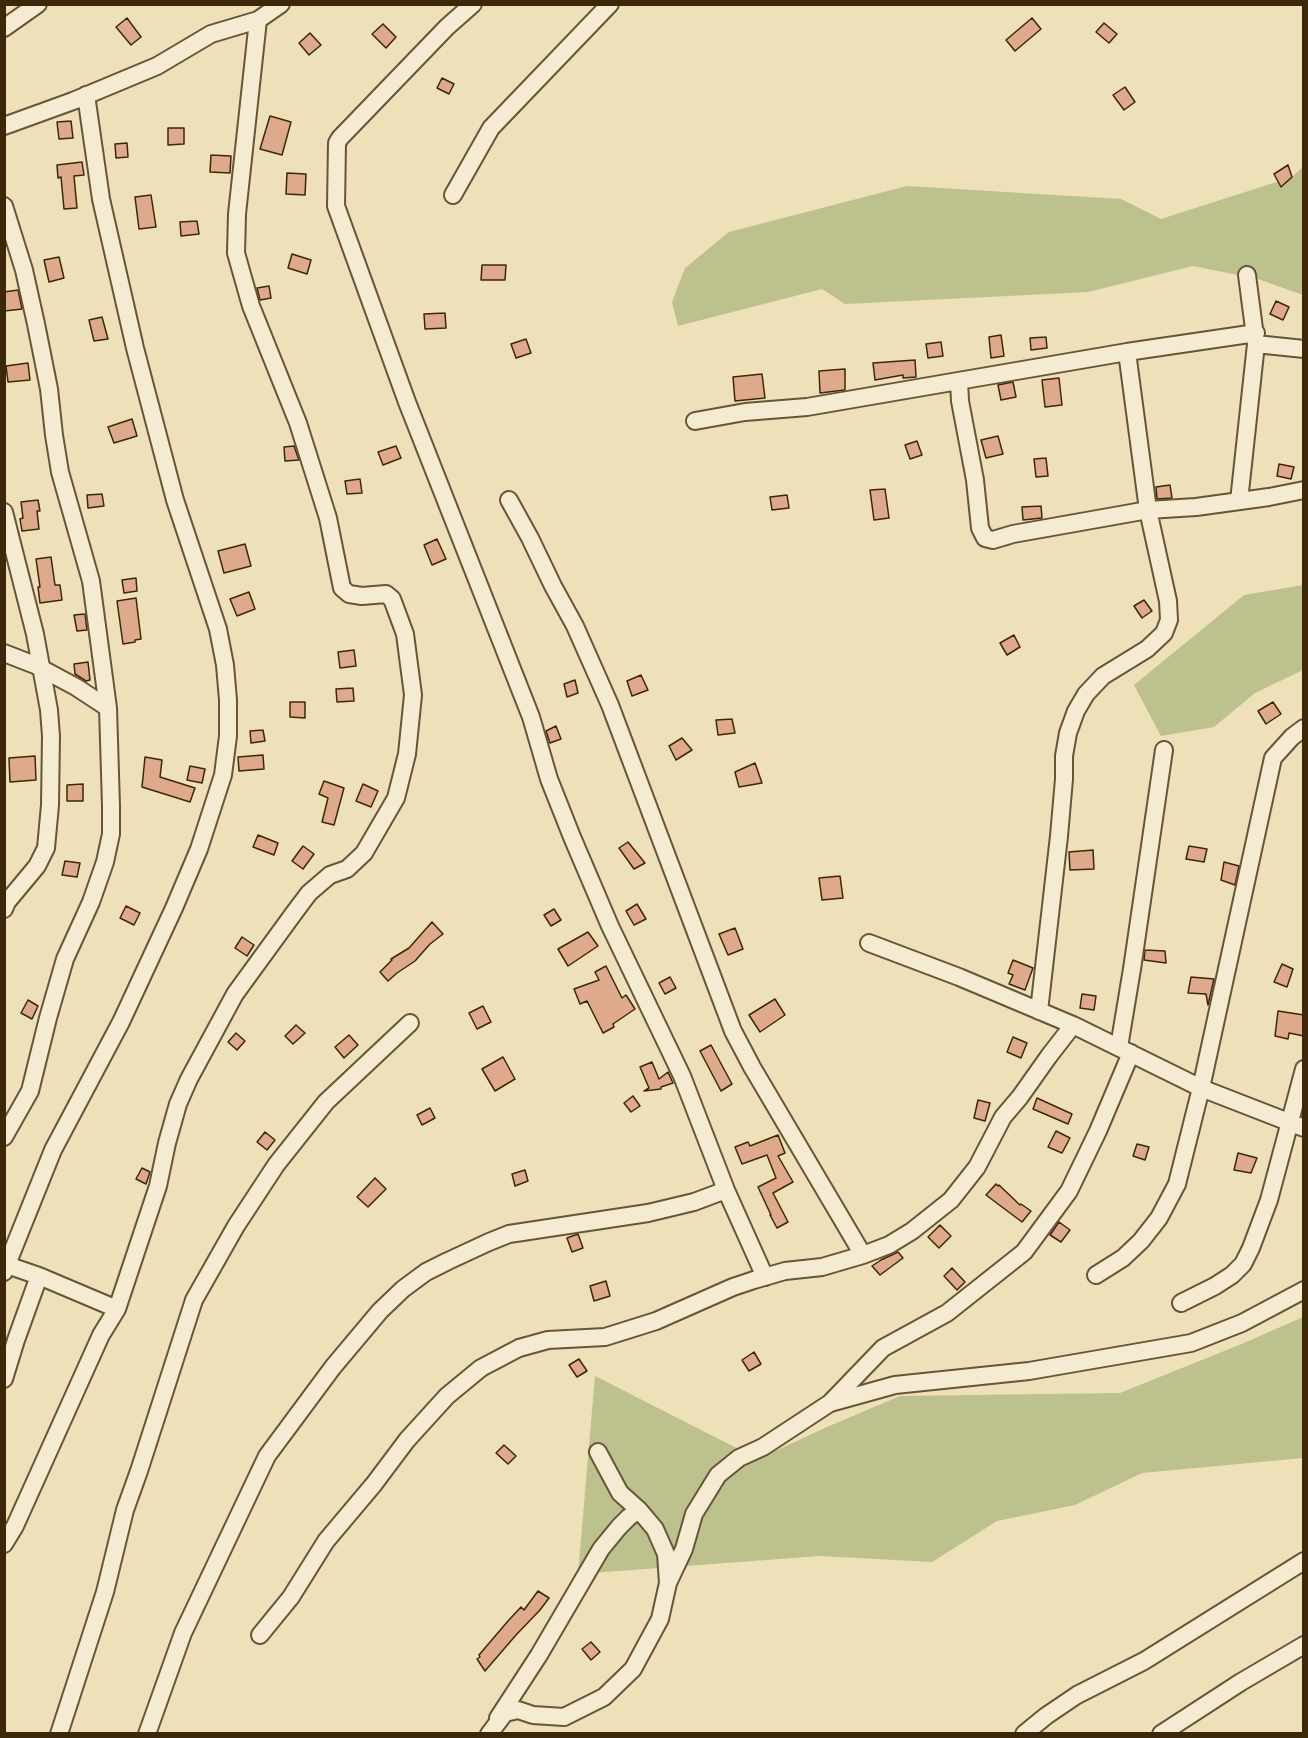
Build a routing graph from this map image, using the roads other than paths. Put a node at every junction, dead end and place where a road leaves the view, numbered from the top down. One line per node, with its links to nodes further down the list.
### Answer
1 (38, 4): 6 (street)
2 (281, 4): 5 (street)
3 (473, 4): 37 (street)
4 (610, 4): 9 (street)
5 (258, 20): 7 (street); 45 (street)
6 (4, 28)
7 (86, 95): 8 (street); 39 (street)
8 (4, 126)
9 (453, 195)
10 (4, 206): 24 (street)
11 (1247, 275): 12 (street)
12 (1256, 338): 13 (street); 14 (street); 19 (street)
13 (1304, 349)
14 (1127, 352): 15 (street); 20 (street)
15 (959, 382): 16 (street); 20 (street)
16 (695, 422)
17 (1304, 490): 19 (street)
18 (509, 500): 38 (street)
19 (1239, 501): 20 (street)
20 (1148, 510): 29 (street)
21 (4, 512): 23 (street)
22 (4, 653): 23 (street)
23 (42, 669): 24 (street); 27 (street)
24 (108, 708): 36 (street)
25 (1304, 728): 34 (street)
26 (1164, 750): 32 (street)
27 (4, 909)
28 (869, 943): 29 (street)
29 (1039, 1011): 31 (street)
30 (410, 1023): 56 (street)
31 (1073, 1025): 32 (street); 38 (street)
32 (1125, 1050): 34 (street); 47 (street)
33 (1304, 1069): 35 (street)
34 (1201, 1088): 35 (street); 40 (street)
35 (1297, 1125): 44 (street)
36 (4, 1137)
37 (726, 1190): 42 (street); 57 (street)
38 (863, 1256): 42 (street)
39 (6, 1269): 41 (street)
40 (1096, 1275)
41 (39, 1276): 45 (street); 46 (street)
42 (765, 1277): 54 (street)
43 (1304, 1290): 47 (street)
44 (1181, 1303)
45 (117, 1309): 50 (street)
46 (4, 1379)
47 (830, 1403): 53 (street)
48 (598, 1452): 49 (street)
49 (639, 1510): 53 (street); 58 (street)
50 (10, 1521): 51 (street)
51 (4, 1544)
52 (1304, 1561): 59 (street)
53 (668, 1583): 58 (street)
54 (260, 1635)
55 (1304, 1645): 60 (street)
56 (59, 1734)
57 (147, 1734)
58 (488, 1734)
59 (1024, 1734)
60 (1161, 1734)

